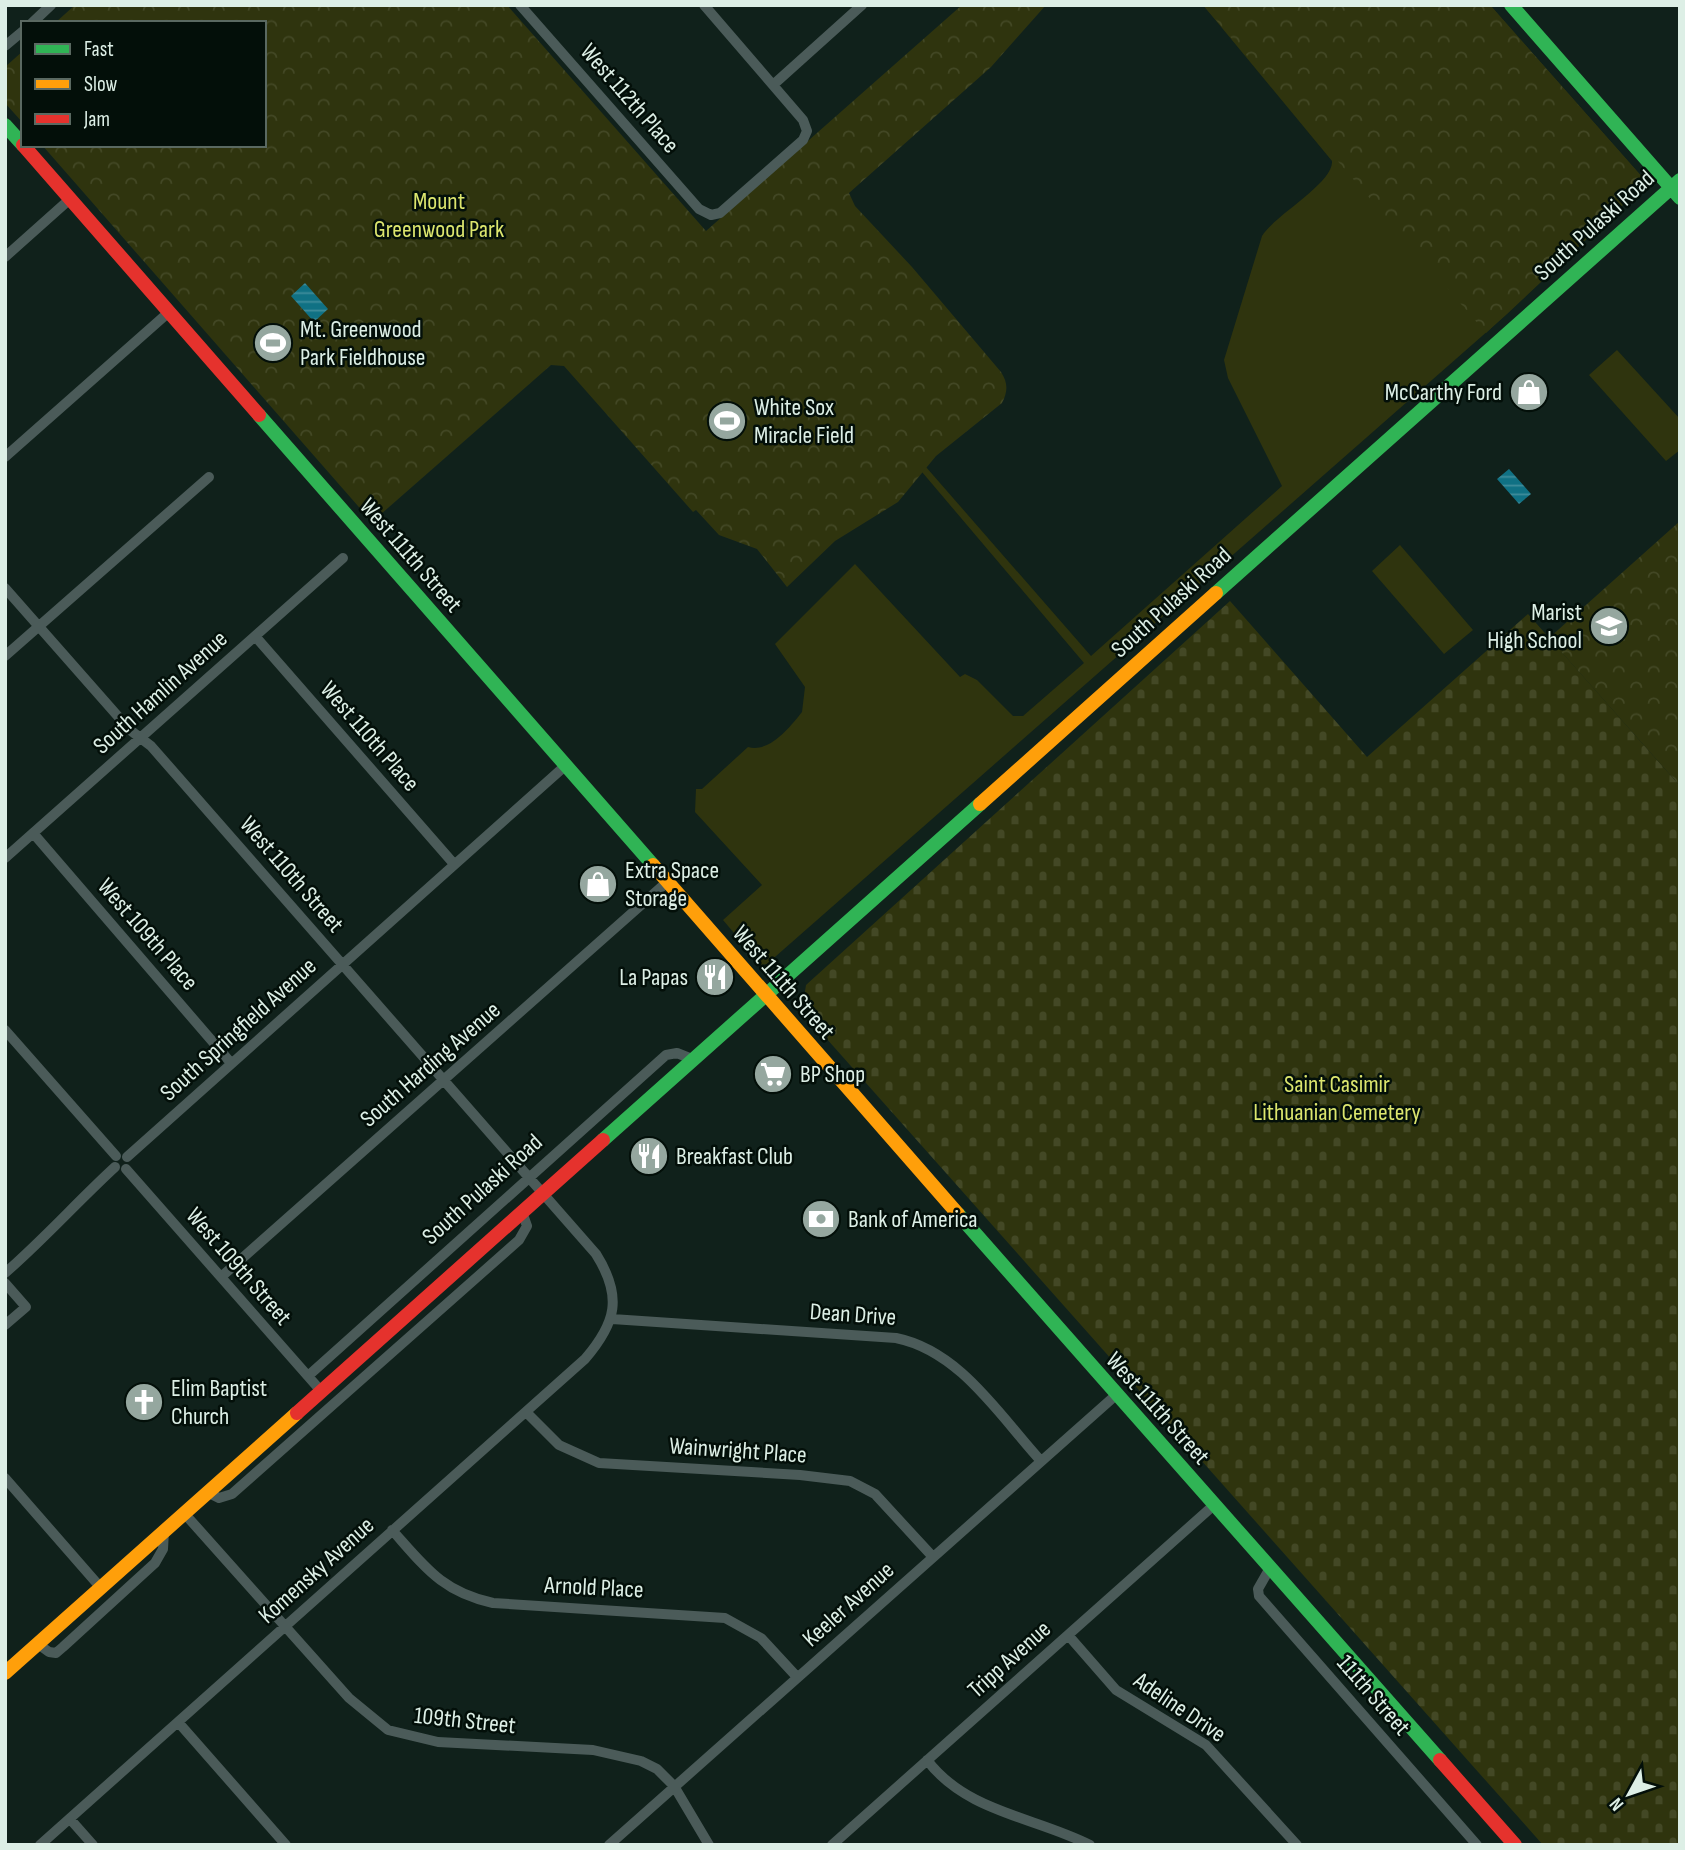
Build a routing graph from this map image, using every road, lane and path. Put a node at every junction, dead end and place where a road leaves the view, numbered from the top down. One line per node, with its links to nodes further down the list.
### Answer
1 (51, 5): 6 (street)
2 (520, 5): 9 (street, West 112th Place)
3 (704, 5): 9 (street)
4 (862, 5): 9 (street)
5 (1511, 5): 13 (main road)
6 (34, 21)
7 (21, 33): 8 (street)
8 (5, 46)
9 (773, 85)
10 (5, 125): 11 (main road, West 111th Street)
11 (21, 143)
12 (25, 147): 14 (main road, West 111th Street)
13 (1677, 188): 31 (main road, South Pulaski Road)
14 (70, 199): 15 (street); 16 (main road, West 111th Street)
15 (5, 257)
16 (169, 312): 17 (street); 25 (main road, West 111th Street)
17 (5, 457)
18 (209, 477): 21 (street)
19 (343, 558): 22 (street, South Hamlin Avenue)
20 (5, 588): 21 (street, West 110th Street)
21 (39, 626): 23 (street); 24 (street, West 110th Street)
22 (255, 636): 24 (street, South Hamlin Avenue); 28 (street, West 110th Place)
23 (5, 656)
24 (140, 738): 26 (street, South Hamlin Avenue); 30 (street, West 110th Street)
25 (565, 765): 28 (street, South Springfield Avenue); 29 (main road, West 111th Street)
26 (33, 833): 27 (street, South Hamlin Avenue); 34 (street, West 109th Place)
27 (5, 858)
28 (454, 864): 30 (street, South Springfield Avenue)
29 (667, 882): 31 (main road, West 111th Street); 35 (street, South Harding Avenue)
30 (342, 964): 34 (street, South Springfield Avenue); 35 (street, West 110th Street)
31 (765, 994): 33 (main road, South Pulaski Road); 47 (main road, West 111th Street)
32 (5, 1030): 36 (street)
33 (692, 1059): 37 (street, South Pulaski Road); 38 (main road, South Pulaski Road)
34 (231, 1063): 36 (street, South Springfield Avenue)
35 (444, 1080): 37 (street, West 110th Street); 41 (street, South Harding Avenue)
36 (119, 1160): 40 (street, South Springfield Avenue); 41 (street, West 109th Street)
37 (530, 1177): 38 (street, West 110th Street); 45 (street, South Pulaski Road)
38 (543, 1192): 39 (main road, South Pulaski Road); 43 (street, West 110th Street)
39 (522, 1212): 46 (main road, South Pulaski Road); 51 (street, South Pulaski Road)
40 (5, 1273)
41 (221, 1277): 45 (street, West 109th Street)
42 (5, 1283): 44 (street)
43 (612, 1319): 48 (street, Komensky Avenue); 49 (street, Dean Drive)
44 (5, 1325)
45 (308, 1376): 46 (street, West 109th Street)
46 (321, 1391): 51 (main road, South Pulaski Road)
47 (1116, 1395): 49 (street, Keeler Avenue); 52 (main road, West 111th Street)
48 (527, 1413): 54 (street, Komensky Avenue); 56 (street, Wainwright Place)
49 (1041, 1461): 56 (street, Keeler Avenue)
50 (5, 1478): 58 (street)
51 (207, 1492): 53 (main road, South Pulaski Road)
52 (1214, 1505): 57 (main road, West 111th Street); 60 (street, Tripp Avenue)
53 (184, 1513): 55 (main road, South Pulaski Road); 59 (street, 109th Street)
54 (393, 1530): 59 (street, Komensky Avenue); 63 (street, Arnold Place)
55 (164, 1531): 58 (main road, South Pulaski Road); 61 (street)
56 (933, 1557): 63 (street, Keeler Avenue)
57 (1270, 1568): 76 (street, 111th Street); 77 (main road, West 111th Street)
58 (101, 1588): 61 (main road, South Pulaski Road)
59 (284, 1627): 64 (street, Komensky Avenue); 66 (street, 109th Street)
60 (1068, 1635): 65 (street, Tripp Avenue); 75 (street, Adeline Drive)
61 (38, 1644): 62 (main road, South Pulaski Road)
62 (5, 1673)
63 (797, 1677): 66 (street, Keeler Avenue)
64 (178, 1722): 67 (street, Komensky Avenue); 70 (street)
65 (927, 1760): 73 (street, Tripp Avenue); 74 (street)
66 (674, 1786): 71 (street, Keeler Avenue); 72 (street, 109th Street)
67 (70, 1819): 68 (street, Komensky Avenue); 69 (street)
68 (40, 1845)
69 (93, 1845)
70 (286, 1845)
71 (608, 1845)
72 (709, 1845)
73 (832, 1845)
74 (1090, 1845)
75 (1297, 1845)
76 (1477, 1845)
77 (1515, 1845)

